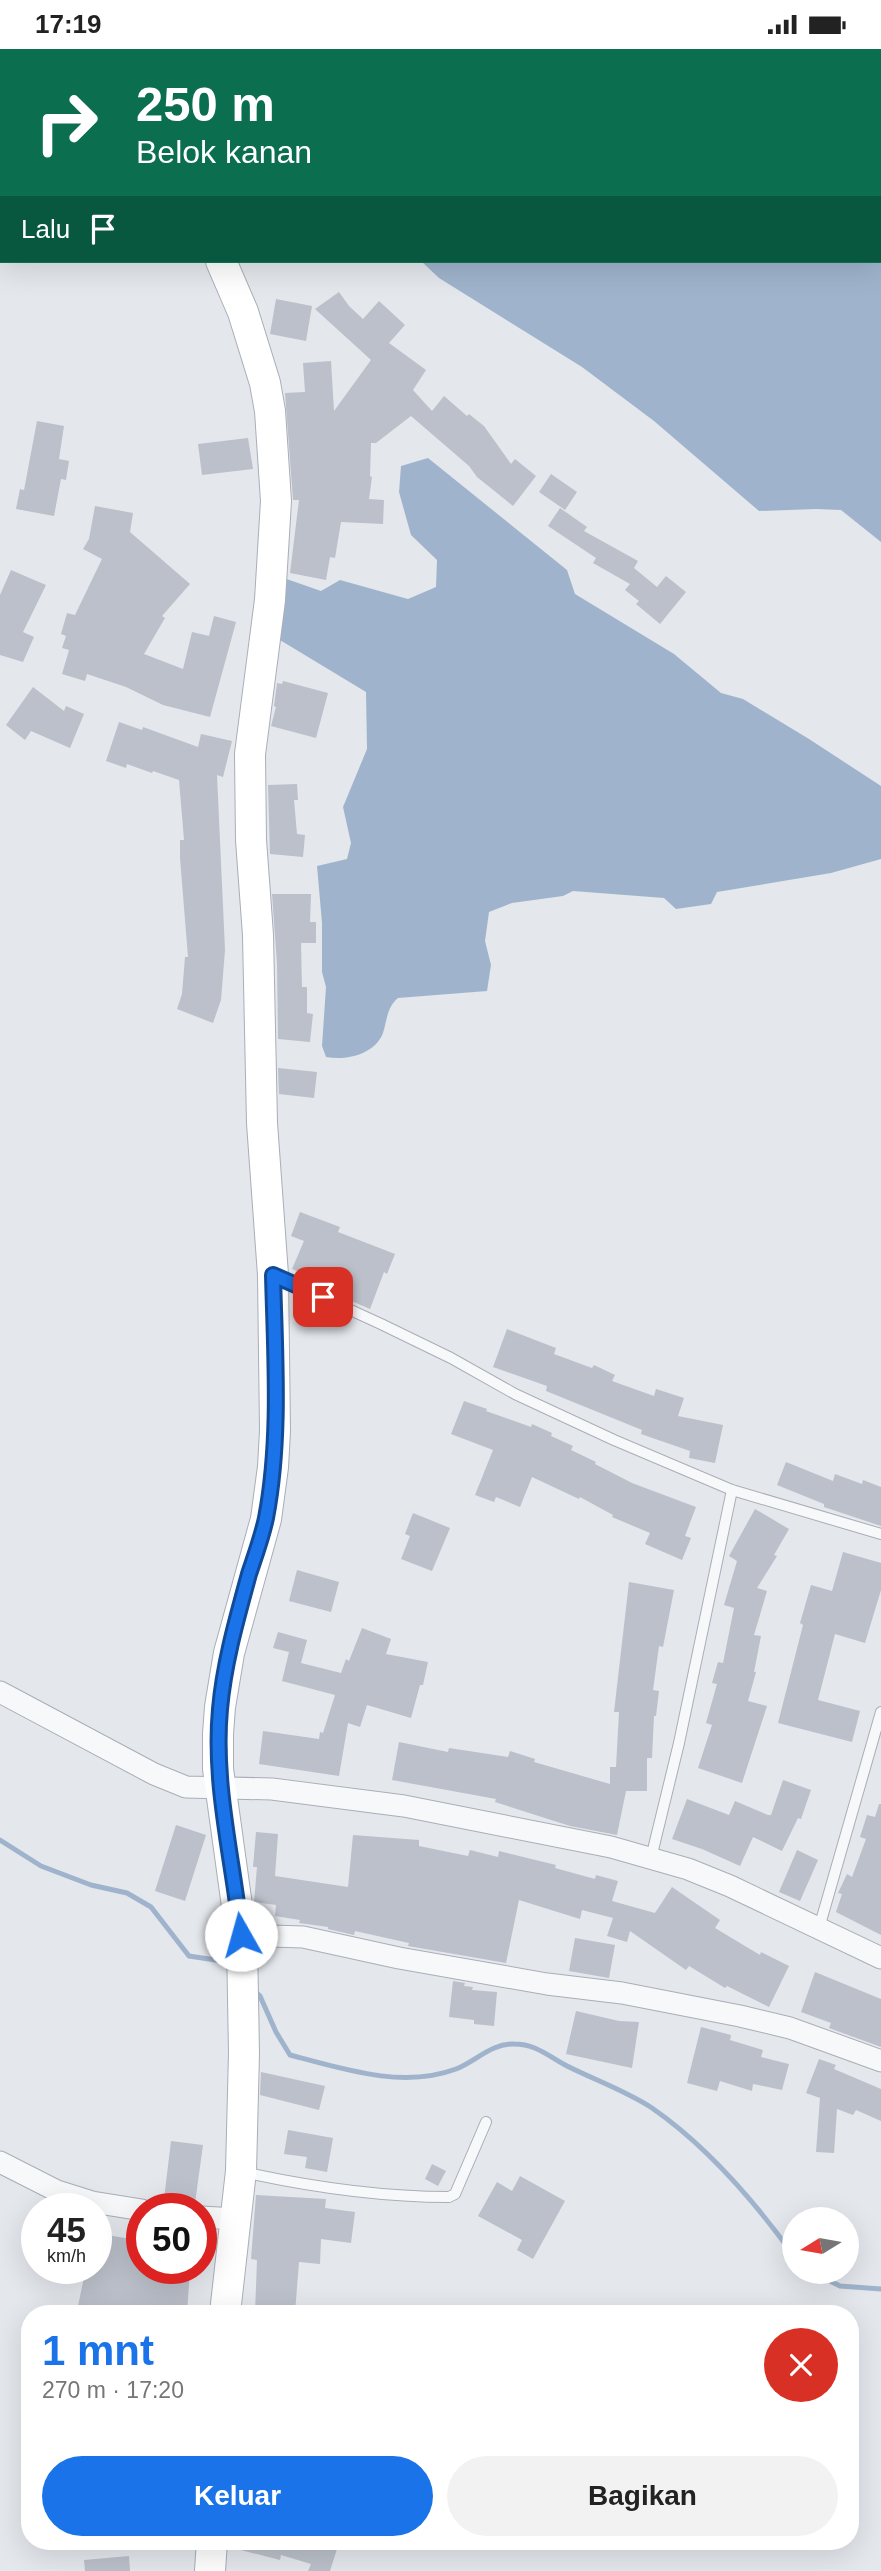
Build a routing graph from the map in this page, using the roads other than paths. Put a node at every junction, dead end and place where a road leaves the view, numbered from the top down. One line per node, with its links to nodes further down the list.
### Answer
1 (222, 263): 2 (main road)
2 (273, 1275): 3 (lane); 7 (main road)
3 (732, 1490): 4 (lane); 8 (lane)
4 (881, 1534)
5 (0, 1692): 7 (street)
6 (881, 1712): 9 (lane)
7 (220, 1788): 8 (street); 10 (main road)
8 (651, 1858): 9 (street)
9 (818, 1928): 11 (street)
10 (241, 1938): 12 (street); 15 (main road)
11 (881, 1958)
12 (881, 2061)
13 (486, 2122): 15 (lane)
14 (0, 2162): 16 (street)
15 (241, 2171): 18 (main road)
16 (126, 2207)
17 (217, 2218): 18 (street)
18 (236, 2219): 19 (main road)
19 (226, 2305)
20 (211, 2550): 21 (main road)
21 (210, 2571)

